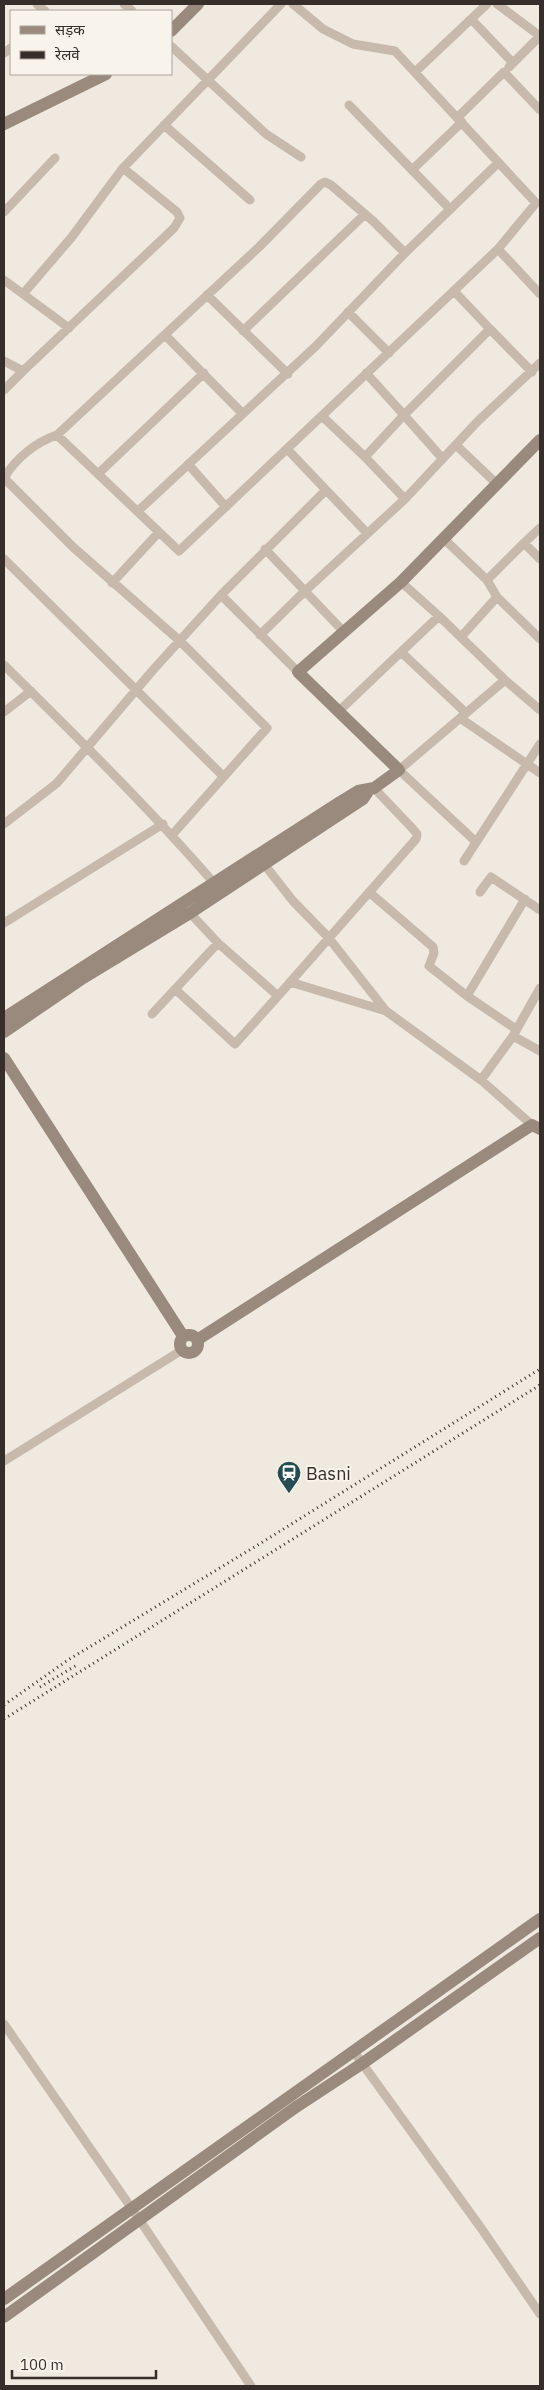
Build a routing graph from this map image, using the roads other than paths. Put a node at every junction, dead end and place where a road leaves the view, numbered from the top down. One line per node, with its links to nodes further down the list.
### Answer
1 (198, 4): 7 (street)
2 (281, 4): 14 (street)
3 (293, 4): 11 (street)
4 (487, 4): 6 (street)
5 (497, 4): 8 (street)
6 (472, 20): 10 (street); 11 (street)
7 (172, 30)
8 (540, 36): 10 (street)
9 (172, 47): 14 (street)
10 (513, 63): 12 (street)
11 (415, 72): 17 (street)
12 (504, 72): 16 (street); 17 (street)
13 (104, 75): 18 (street)
14 (207, 80): 19 (street); 20 (street)
15 (349, 105): 24 (street)
16 (540, 110)
17 (459, 120): 22 (street); 24 (street)
18 (6, 124)
19 (164, 125): 23 (street); 25 (street)
20 (302, 157)
21 (55, 158): 28 (street)
22 (498, 162): 26 (street); 27 (street)
23 (123, 168): 34 (street); 38 (street)
24 (412, 170): 27 (street)
25 (250, 200)
26 (538, 205): 30 (street)
27 (450, 209): 31 (street)
28 (4, 212)
29 (366, 214): 31 (street); 36 (street); 40 (street)
30 (498, 249): 33 (street); 35 (street)
31 (405, 252): 37 (street)
32 (4, 280): 34 (street)
33 (454, 292): 39 (street); 42 (street)
34 (23, 294): 38 (street)
35 (540, 294)
36 (207, 295): 40 (street); 41 (street)
37 (348, 312): 42 (street); 49 (street)
38 (69, 328): 45 (street)
39 (490, 329): 47 (street); 52 (street)
40 (244, 331): 49 (street)
41 (165, 335): 46 (street); 54 (street)
42 (389, 353): 48 (street)
43 (4, 361): 45 (street)
44 (540, 363): 47 (street)
45 (23, 371): 50 (street)
46 (204, 372): 51 (street); 61 (street)
47 (532, 372): 56 (street)
48 (366, 373): 52 (street); 53 (street)
49 (288, 374): 51 (street)
50 (4, 390)
51 (242, 413): 60 (street)
52 (404, 415): 58 (street); 59 (street)
53 (323, 417): 57 (street); 58 (street)
54 (57, 435): 61 (street); 62 (street)
55 (540, 440): 63 (street)
56 (457, 446): 59 (street); 63 (street)
57 (288, 450): 64 (street); 66 (street)
58 (365, 457): 65 (street)
59 (442, 458): 65 (street)
60 (188, 464): 66 (street); 67 (street)
61 (99, 473): 67 (street)
62 (5, 474): 78 (street)
63 (498, 485): 71 (street)
64 (326, 490): 70 (street); 73 (street)
65 (405, 499): 70 (street)
66 (226, 507): 69 (street)
67 (138, 511): 69 (street)
68 (540, 528): 72 (street)
69 (159, 532): 78 (street)
70 (367, 533): 79 (street)
71 (444, 539): 76 (street); 77 (street)
72 (524, 543): 74 (street); 76 (street)
73 (265, 549): 79 (street); 80 (street)
74 (540, 558)
75 (4, 559): 92 (street)
76 (487, 580): 81 (street)
77 (401, 582): 82 (street); 83 (street)
78 (112, 583): 87 (street)
79 (305, 591): 83 (street); 84 (street)
80 (221, 595): 84 (street); 87 (street)
81 (497, 597): 85 (street); 86 (street)
82 (439, 616): 85 (street); 88 (street)
83 (343, 631): 90 (street)
84 (260, 635): 90 (street)
85 (461, 637): 91 (street)
86 (540, 639)
87 (180, 641): 92 (street); 103 (street)
88 (401, 652): 95 (street); 97 (street)
89 (4, 665): 93 (street)
90 (298, 672): 95 (street)
91 (505, 680): 94 (street); 97 (street)
92 (136, 690): 99 (street); 103 (street)
93 (30, 691): 96 (street); 99 (street)
94 (540, 710)
95 (340, 711): 101 (street)
96 (4, 712)
97 (463, 716): 100 (street); 101 (street)
98 (540, 744): 100 (street)
99 (89, 747): 105 (street); 106 (street)
100 (528, 765): 102 (street); 108 (street)
101 (400, 770): 104 (street); 108 (street)
102 (540, 773)
103 (223, 776): 107 (street)
104 (371, 789): 110 (street); 111 (street); 112 (street)
105 (4, 824)
106 (163, 824): 107 (street); 117 (street)
107 (172, 835): 111 (street)
108 (475, 841): 109 (street)
109 (464, 861)
110 (264, 864): 116 (street); 118 (street)
111 (214, 883): 127 (street)
112 (368, 892): 118 (street); 124 (street)
113 (480, 892): 114 (street)
114 (525, 899): 115 (street); 124 (street)
115 (540, 910)
116 (190, 913): 119 (street); 128 (street)
117 (4, 923)
118 (328, 937): 120 (street); 125 (street)
119 (218, 943): 122 (street); 123 (street)
120 (290, 982): 123 (street); 125 (street)
121 (540, 988): 129 (street)
122 (176, 989): 123 (street); 126 (street)
123 (278, 996)
124 (467, 996): 129 (street)
125 (386, 1011): 132 (street)
126 (152, 1014)
127 (4, 1018)
128 (4, 1032)
129 (515, 1032): 130 (street); 132 (street)
130 (540, 1051)
131 (4, 1058): 134 (street)
132 (481, 1080): 133 (street)
133 (536, 1127): 135 (street)
134 (184, 1336): 135 (street); 136 (street)
135 (197, 1340): 136 (street)
136 (182, 1350): 137 (street)
137 (4, 1461)
138 (540, 1919): 141 (street)
139 (540, 1938): 142 (street)
140 (4, 2024): 143 (street)
141 (354, 2052): 142 (street); 143 (street)
142 (363, 2063): 143 (street); 145 (street)
143 (135, 2214): 144 (street); 146 (street); 147 (street)
144 (4, 2299)
145 (540, 2314)
146 (4, 2317)
147 (251, 2386)

